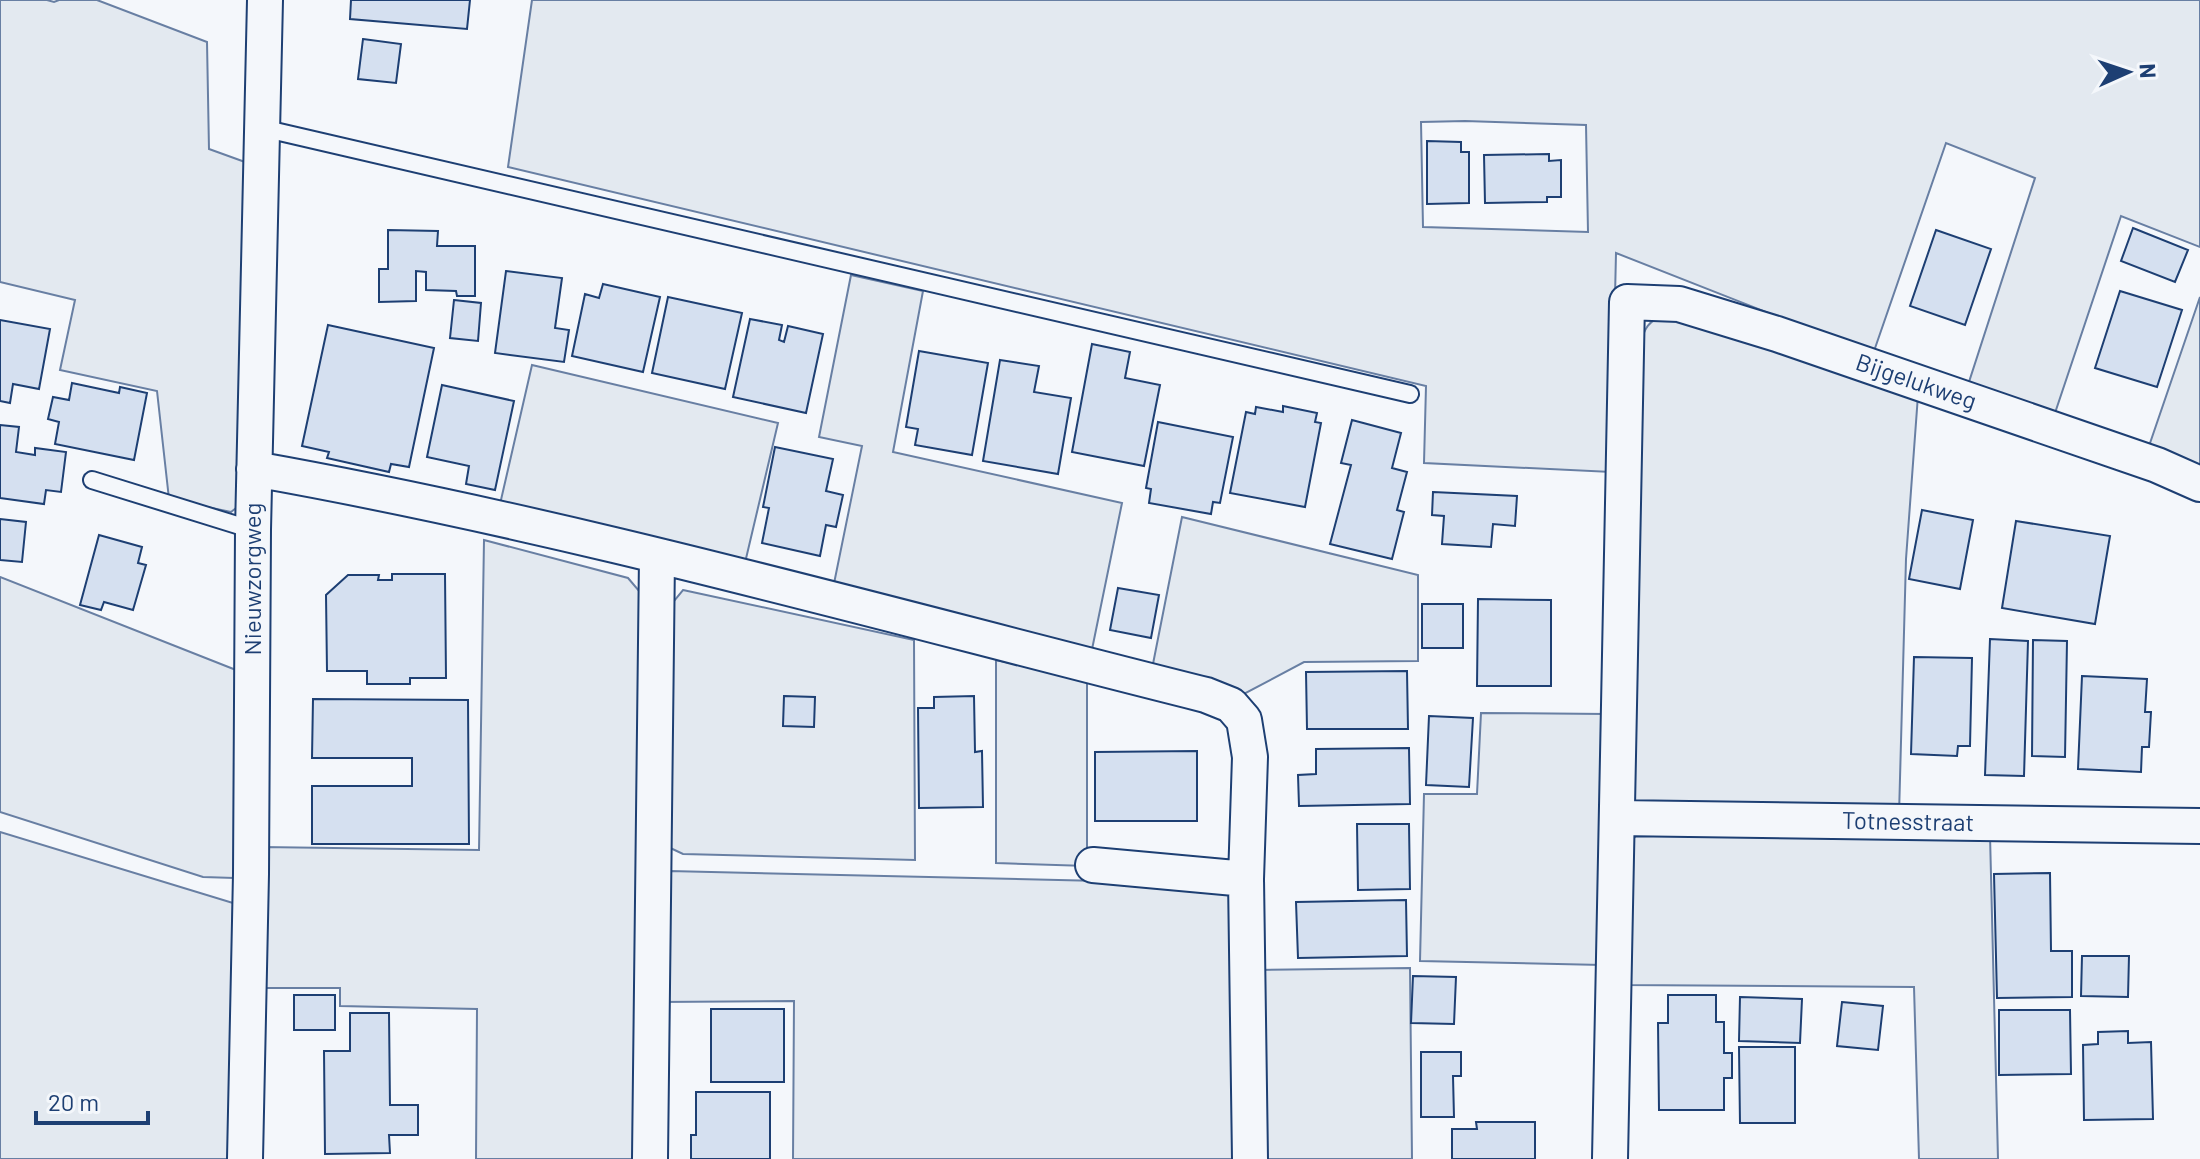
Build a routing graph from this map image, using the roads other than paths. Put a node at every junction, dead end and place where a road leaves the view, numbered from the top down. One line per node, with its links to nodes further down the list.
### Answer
1 (265, 0): 2 (street, Nieuwzorgweg)
2 (262, 128): 3 (lane); 4 (street, Nieuwzorgweg)
3 (1410, 394)
4 (254, 469): 7 (street, Nieuwzorgweg); 8 (street)
5 (92, 480): 7 (lane)
6 (2200, 484): 9 (street, Bijgelukweg)
7 (253, 530): 13 (street, Nieuwzorgweg)
8 (657, 557): 12 (street); 14 (street)
9 (1617, 818): 10 (street, Totnesstraat); 16 (street)
10 (2200, 826)
11 (1093, 865): 12 (street)
12 (1246, 879): 15 (street)
13 (245, 1159)
14 (650, 1159)
15 (1250, 1159)
16 (1610, 1159)

